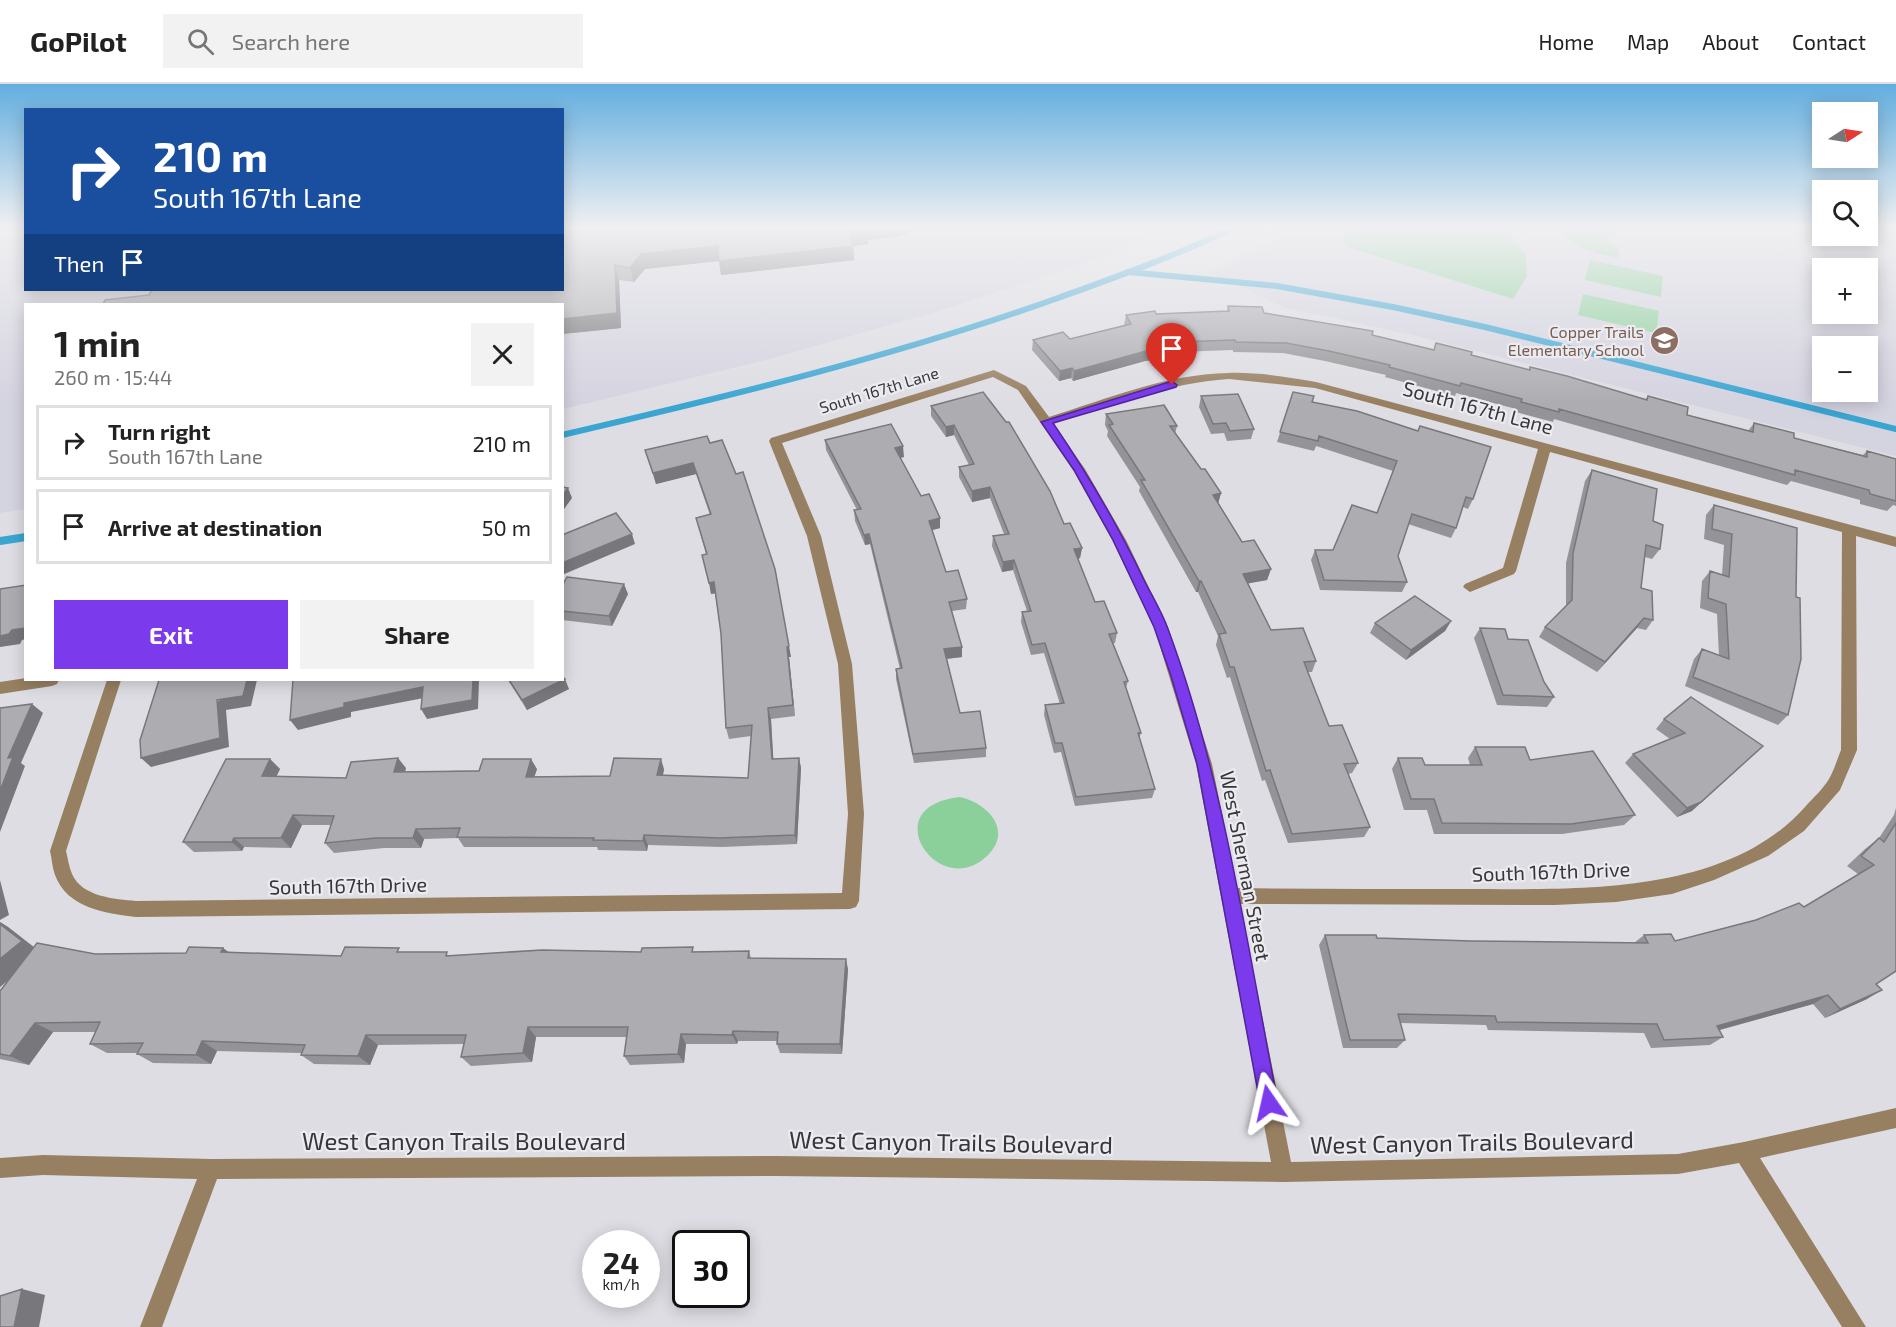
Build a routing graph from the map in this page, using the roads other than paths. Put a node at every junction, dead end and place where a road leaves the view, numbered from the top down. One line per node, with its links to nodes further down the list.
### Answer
1 (994, 374): 2 (street, West Sherman Street); 11 (street, South 167th Lane)
2 (1046, 422): 3 (street, South 167th Lane); 10 (street, West Sherman Street)
3 (1545, 447): 4 (street, South 167th Lane); 6 (street)
4 (1849, 528): 5 (street, South 167th Lane); 10 (street, South 167th Drive)
5 (1896, 542)
6 (1470, 586)
7 (46, 681): 9 (street)
8 (114, 681): 11 (street, South 167th Drive)
9 (0, 688)
10 (1229, 896): 16 (street, West Sherman Street)
11 (850, 901)
12 (1896, 1118): 13 (street, West Canyon Trails Boulevard)
13 (1744, 1152): 16 (street, West Canyon Trails Boulevard); 18 (street)
14 (0, 1168): 15 (street, West Canyon Trails Boulevard)
15 (211, 1169): 16 (street, West Canyon Trails Boulevard); 17 (street)
16 (1283, 1172)
17 (151, 1327)
18 (1856, 1327)

